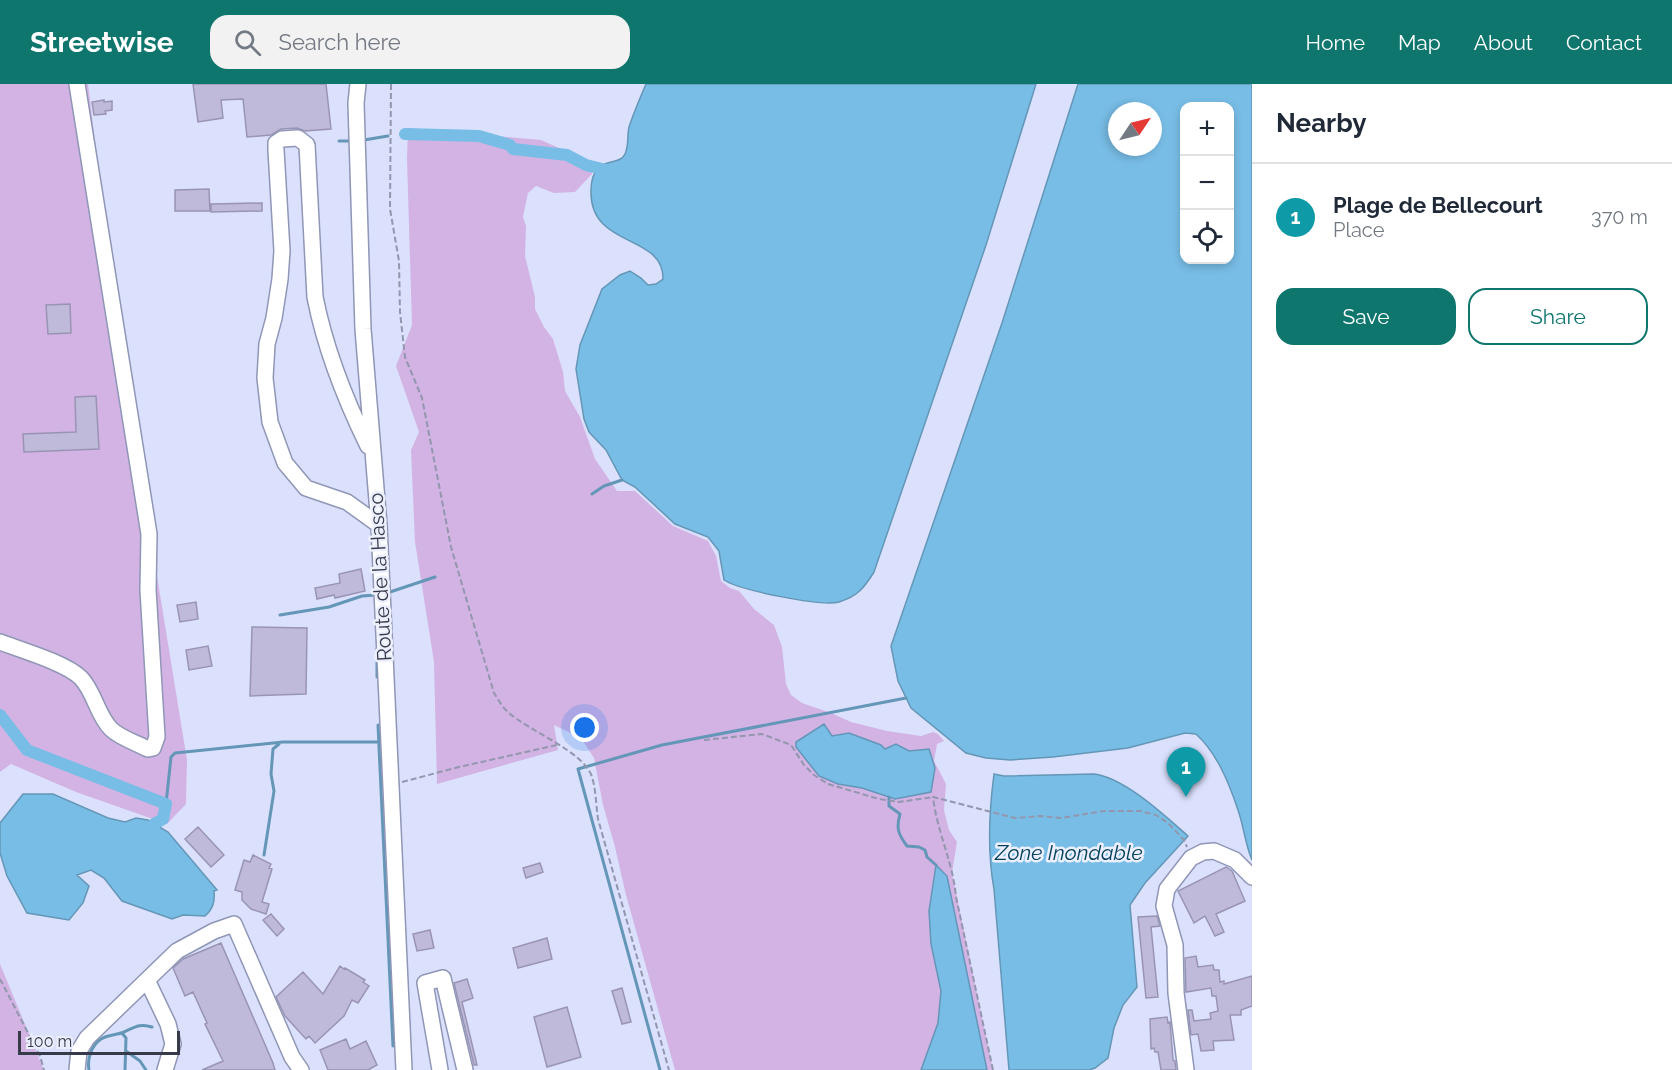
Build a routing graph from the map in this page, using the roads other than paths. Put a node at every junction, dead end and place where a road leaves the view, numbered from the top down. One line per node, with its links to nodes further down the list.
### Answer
1 (77, 84): 5 (street)
2 (358, 84): 3 (street, Route de la Hasco)
3 (372, 454): 4 (street, Route de la Hasco); 4 (street)
4 (379, 525): 11 (street, Route de la Hasco)
5 (0, 642)
6 (1252, 877): 14 (street)
7 (147, 980): 8 (street); 9 (street); 10 (street)
8 (77, 1070)
9 (165, 1070)
10 (301, 1070)
11 (404, 1070)
12 (440, 1070): 13 (street)
13 (465, 1070)
14 (1186, 1070)

